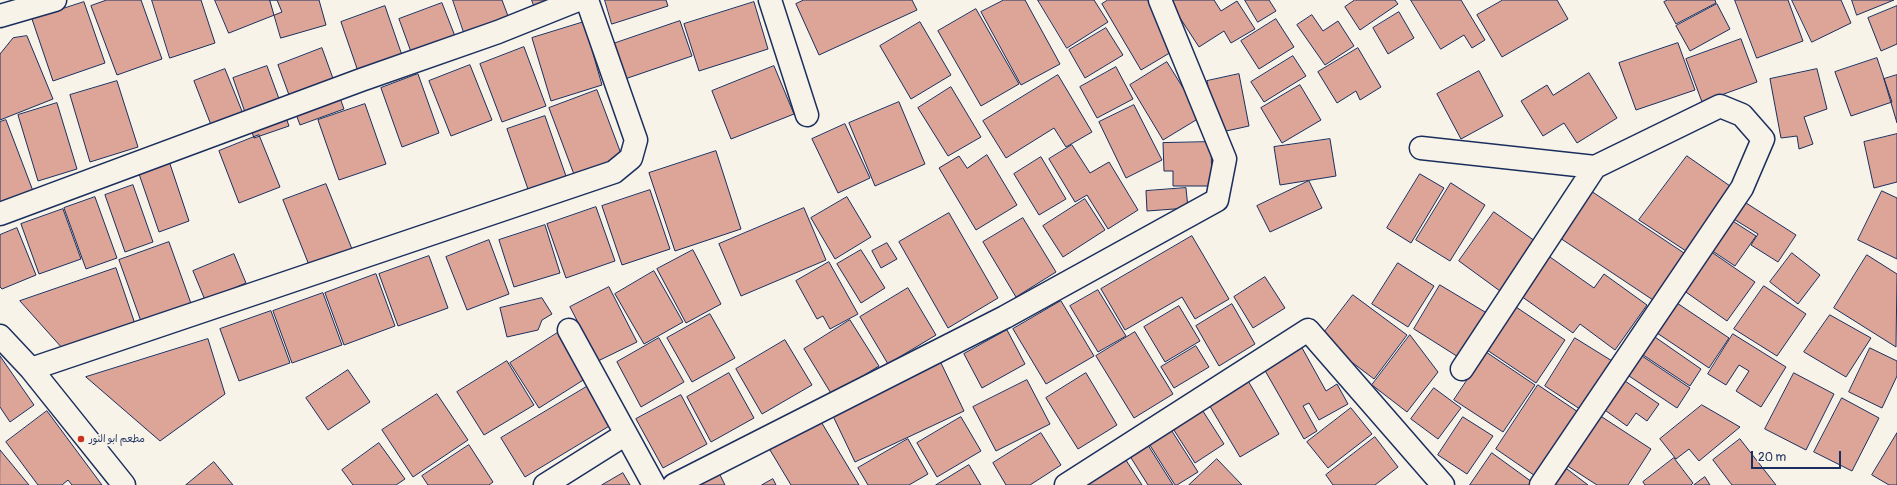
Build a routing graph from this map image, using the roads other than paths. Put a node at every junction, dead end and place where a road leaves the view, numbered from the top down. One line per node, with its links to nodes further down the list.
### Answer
1 (55, 0): 6 (street)
2 (578, 0): 10 (street)
3 (586, 0): 13 (street)
4 (770, 0): 7 (street)
5 (1160, 0): 19 (street)
6 (0, 16)
7 (807, 115)
8 (1421, 148): 9 (street)
9 (1595, 167): 14 (street); 22 (street)
10 (0, 214)
11 (570, 330): 15 (street)
12 (0, 336): 13 (street)
13 (31, 369): 16 (street)
14 (1462, 369)
15 (626, 434): 17 (street); 18 (street)
16 (124, 485)
17 (545, 485)
18 (654, 485)
19 (674, 485)
20 (1066, 485): 21 (street)
21 (1443, 485)
22 (1541, 485)

